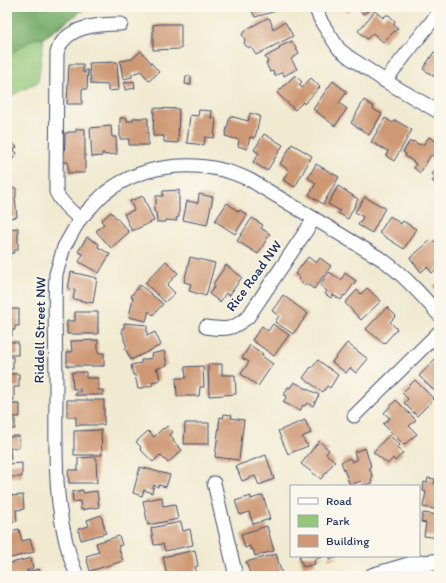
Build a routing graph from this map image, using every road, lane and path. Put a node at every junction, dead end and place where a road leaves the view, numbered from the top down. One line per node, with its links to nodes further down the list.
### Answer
1 (315, 7): 4 (street)
2 (439, 12): 4 (street)
3 (121, 24): 7 (street)
4 (385, 81): 5 (street)
5 (439, 112)
6 (314, 219): 7 (street); 8 (street); 9 (street, Rice Road NW)
7 (80, 220): 14 (street, Riddell Street NW)
8 (439, 315)
9 (206, 327)
10 (439, 332): 11 (street)
11 (354, 416)
12 (214, 483): 15 (street)
13 (439, 562): 16 (street)
14 (77, 576)
15 (236, 576)
16 (373, 576)

